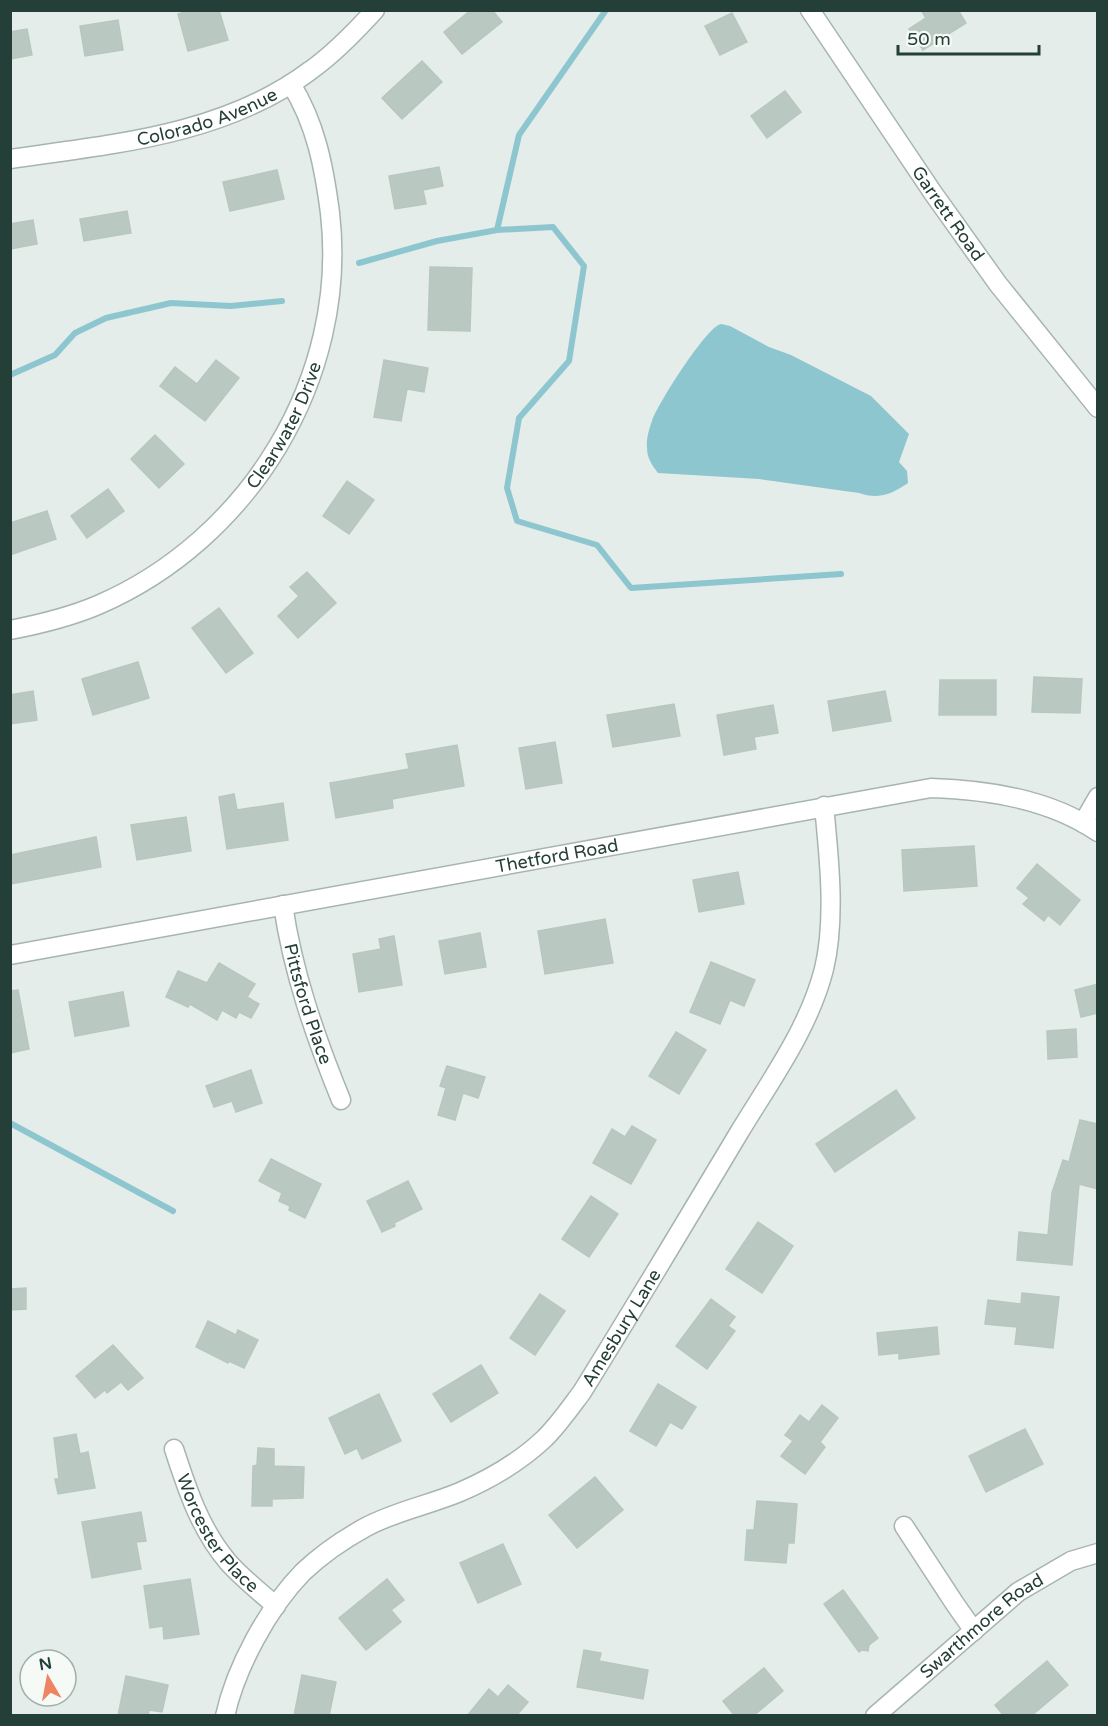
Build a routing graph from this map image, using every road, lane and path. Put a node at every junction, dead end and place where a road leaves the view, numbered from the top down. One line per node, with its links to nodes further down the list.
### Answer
1 (375, 10): 3 (street, Colorado Avenue)
2 (810, 10): 5 (street, Garrett Road)
3 (291, 84): 4 (street, Colorado Avenue); 6 (street, Clearwater Drive)
4 (10, 159)
5 (1098, 408)
6 (10, 630)
7 (1098, 797): 9 (street)
8 (824, 806): 9 (street, Thetford Road); 10 (street, Thetford Road); 16 (street, Amesbury Lane)
9 (1090, 828)
10 (283, 905): 11 (street, Thetford Road); 12 (street, Pittsford Place)
11 (10, 955)
12 (341, 1100)
13 (174, 1449): 16 (street, Worcester Place)
14 (904, 1526): 17 (street)
15 (1098, 1553): 17 (street, Swarthmore Road)
16 (276, 1606): 18 (street, Amesbury Lane)
17 (974, 1631): 19 (street, Swarthmore Road)
18 (225, 1716)
19 (875, 1716)

